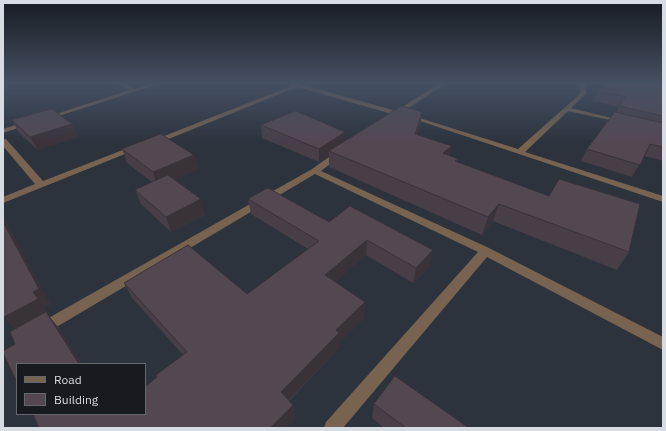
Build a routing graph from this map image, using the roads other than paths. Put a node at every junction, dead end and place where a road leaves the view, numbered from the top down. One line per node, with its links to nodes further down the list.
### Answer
1 (92, 104): 8 (street)
2 (247, 104): 17 (street)
3 (365, 104): 7 (street)
4 (411, 104): 7 (street)
5 (573, 104): 6 (street)
6 (568, 109): 11 (street); 15 (street)
7 (397, 113): 10 (street); 15 (street)
8 (40, 120)
9 (32, 122): 12 (street)
10 (384, 122)
11 (626, 123)
12 (3, 131)
13 (3, 141): 17 (street)
14 (347, 148): 16 (street)
15 (520, 152): 18 (street)
16 (315, 171): 20 (street); 21 (street)
17 (41, 185): 19 (street)
18 (663, 199)
19 (3, 200)
20 (485, 252): 22 (street); 23 (street)
21 (30, 335)
22 (663, 344)
23 (332, 428)

